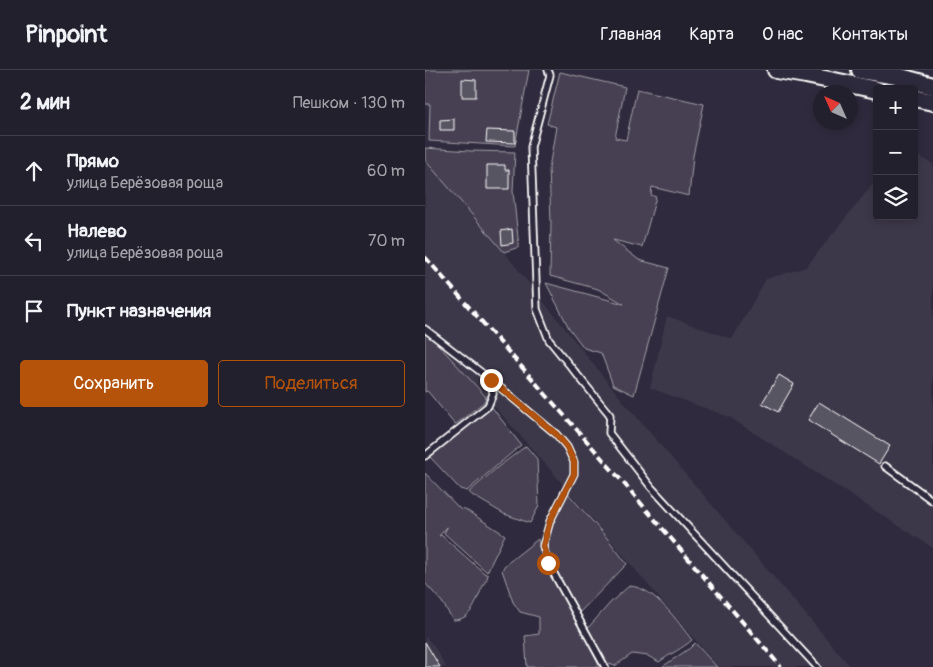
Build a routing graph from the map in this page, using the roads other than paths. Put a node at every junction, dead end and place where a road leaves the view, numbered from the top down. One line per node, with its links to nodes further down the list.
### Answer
1 (548, 70): 15 (lane)
2 (776, 70): 6 (main road)
3 (861, 70): 4 (main road)
4 (904, 79): 5 (main road)
5 (933, 86)
6 (873, 89)
7 (918, 99): 8 (main road)
8 (933, 102)
9 (425, 329): 10 (lane)
10 (491, 380): 11 (lane); 14 (lane)
11 (425, 456)
12 (885, 466): 13 (lane)
13 (933, 501)
14 (605, 667)
15 (817, 667)

